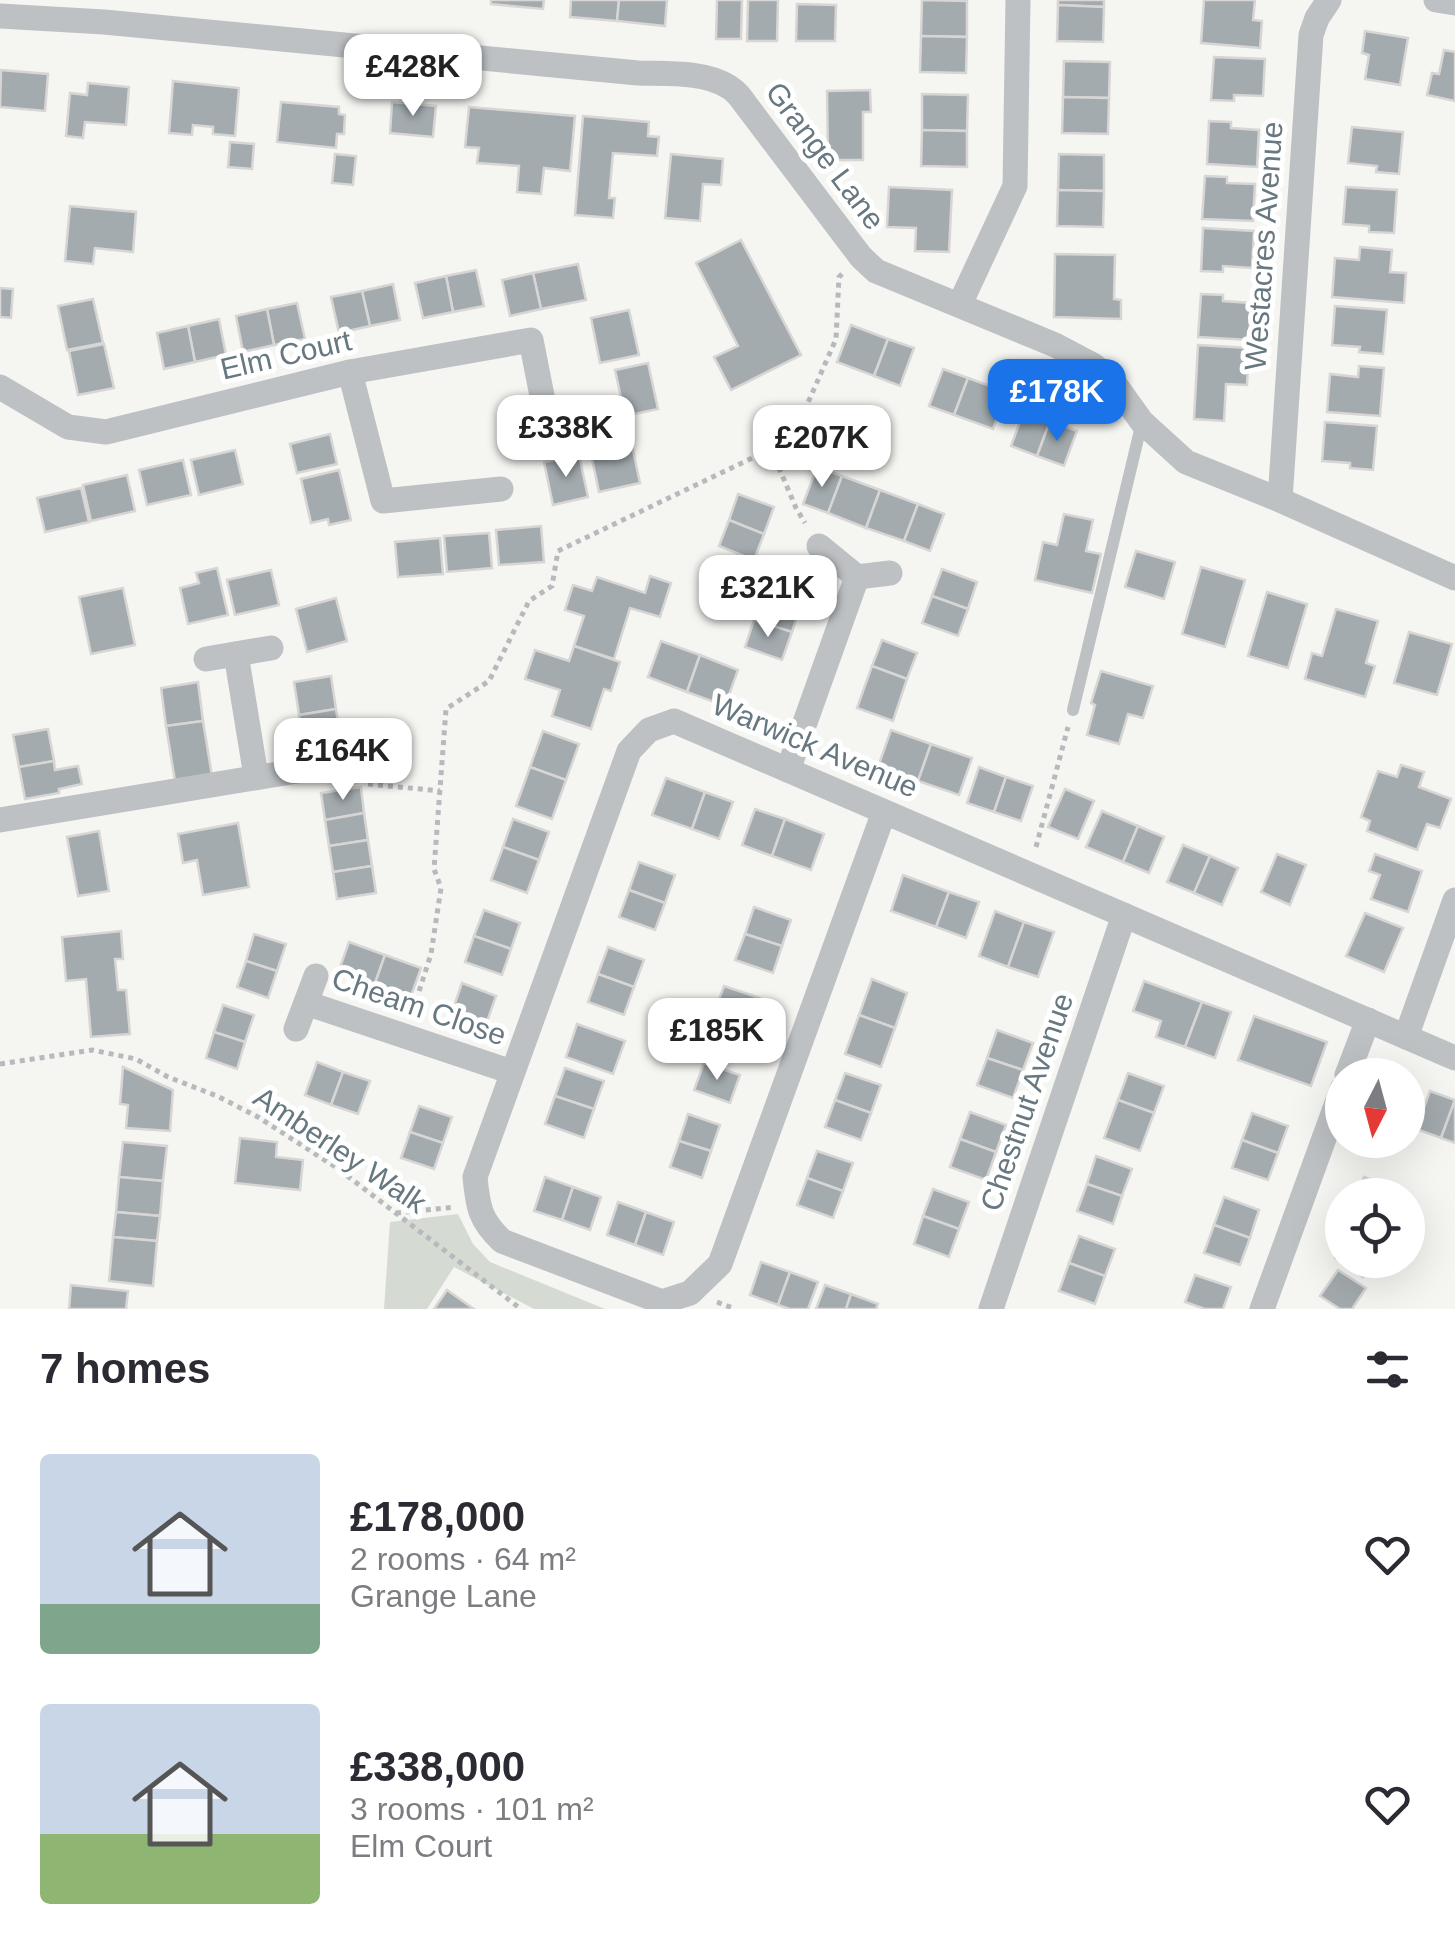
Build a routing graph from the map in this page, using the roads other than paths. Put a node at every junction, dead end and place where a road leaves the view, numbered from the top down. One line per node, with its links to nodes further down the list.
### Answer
1 (1018, 0): 7 (street)
2 (1329, 0): 13 (street, Westacres Avenue)
3 (1436, 0): 4 (street)
4 (1455, 3)
5 (106, 11): 6 (street, Grange Lane); 7 (street, Grange Lane)
6 (0, 16)
7 (960, 304): 11 (street, Grange Lane)
8 (350, 372): 9 (street, Elm Court); 10 (street, Elm Court); 12 (street)
9 (0, 388)
10 (544, 406)
11 (1142, 422): 13 (street, Grange Lane); 21 (lane)
12 (483, 484)
13 (1280, 500): 17 (street, Grange Lane)
14 (819, 546): 16 (street)
15 (890, 573): 16 (street)
16 (857, 576): 23 (street)
17 (1455, 578)
18 (271, 648): 19 (street)
19 (236, 654): 20 (street); 24 (street)
20 (206, 659)
21 (1073, 710)
22 (357, 761): 24 (street)
23 (788, 770): 25 (street, Warwick Avenue); 36 (street, Warwick Avenue)
24 (256, 776): 26 (street)
25 (884, 812): 28 (street, Warwick Avenue); 36 (street, Warwick Avenue)
26 (0, 820)
27 (1455, 900): 33 (street)
28 (1124, 916): 31 (street, Warwick Avenue); 38 (street, Chestnut Avenue)
29 (316, 976): 30 (street)
30 (306, 1003): 32 (street); 36 (street, Cheam Close)
31 (1368, 1020): 33 (street, Warwick Avenue); 34 (street)
32 (296, 1029)
33 (1406, 1036): 35 (street, Warwick Avenue)
34 (1354, 1058)
35 (1455, 1058)
36 (512, 1072)
37 (1325, 1135): 39 (street)
38 (991, 1309)
39 (1262, 1309)

